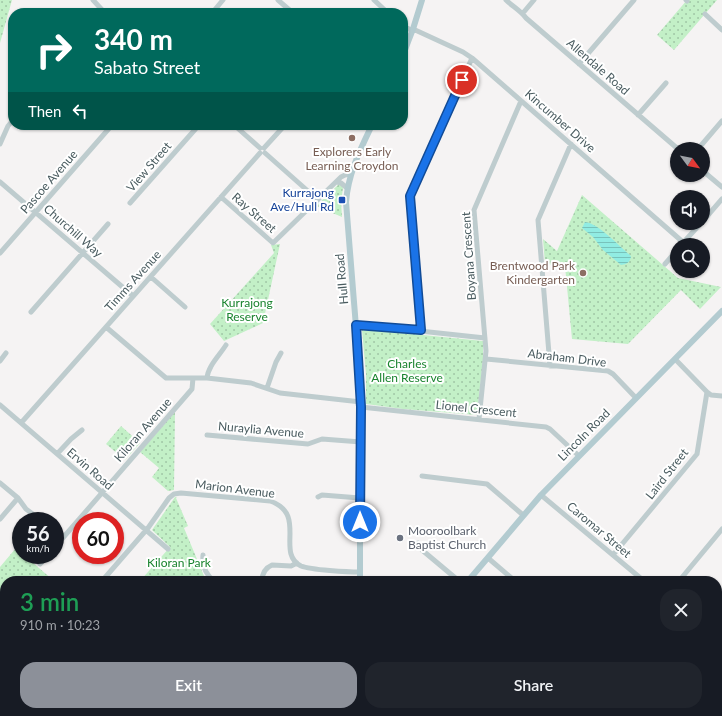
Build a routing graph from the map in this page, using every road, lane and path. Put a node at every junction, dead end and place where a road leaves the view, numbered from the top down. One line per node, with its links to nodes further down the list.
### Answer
1 (92, 0): 9 (street)
2 (223, 0): 10 (street)
3 (278, 0): 11 (street)
4 (374, 0): 12 (street)
5 (422, 0): 16 (main road)
6 (506, 0): 13 (street, Allendale Road)
7 (534, 0): 13 (street)
8 (634, 0): 20 (street)
9 (100, 8)
10 (216, 8)
11 (287, 8)
12 (383, 8)
13 (523, 13): 20 (street, Allendale Road)
14 (705, 14): 17 (street)
15 (408, 28): 16 (street, Kincumber Drive)
16 (413, 30): 18 (main road); 19 (street, Kincumber Drive)
17 (722, 30)
18 (408, 42)
19 (472, 58): 22 (street, Kincumber Drive); 63 (street)
20 (579, 64): 23 (street, Allendale Road)
21 (666, 83): 23 (street)
22 (521, 101): 34 (street, Kincumber Drive); 64 (street, Boyana Crescent)
23 (638, 115): 31 (street, Allendale Road)
24 (722, 121): 32 (street)
25 (8, 126): 33 (street)
26 (108, 130): 46 (street, Pascoe Avenue)
27 (195, 130): 45 (street, View Street)
28 (240, 130): 35 (street)
29 (280, 130): 35 (street, Timms Avenue)
30 (370, 130): 36 (main road, Hull Road)
31 (670, 142)
32 (704, 142)
33 (0, 144)
34 (571, 144): 50 (street, Kincumber Drive); 71 (street)
35 (262, 150): 42 (street, Timms Avenue); 44 (street)
36 (350, 174): 39 (street); 41 (main road, Hull Road)
37 (710, 177): 40 (street)
38 (0, 182): 46 (street, Churchill Way)
39 (337, 182): 41 (street); 44 (street)
40 (722, 187)
41 (347, 188): 61 (main road, Hull Road)
42 (221, 197): 44 (street, Ray Street); 56 (street, Timms Avenue)
43 (722, 199): 47 (street)
44 (318, 200)
45 (130, 203)
46 (36, 212): 52 (street, Pascoe Avenue); 53 (street, Churchill Way)
47 (710, 213)
48 (108, 224): 53 (street)
49 (695, 230): 51 (street)
50 (676, 238)
51 (688, 238)
52 (0, 252)
53 (83, 253): 57 (street, Churchill Way); 60 (street)
54 (670, 258): 55 (street)
55 (665, 264)
56 (150, 277): 57 (street, Timms Avenue); 58 (street)
57 (133, 296): 62 (street, Timms Avenue)
58 (185, 307)
59 (722, 311): 69 (main road, Lincoln Road)
60 (31, 312)
61 (356, 325): 63 (street); 78 (main road, Hull Road)
62 (106, 327): 72 (street, Lionel Crescent); 81 (street, Timms Avenue)
63 (421, 330): 64 (street)
64 (485, 338): 68 (street, Boyana Crescent)
65 (226, 345): 73 (street)
66 (6, 353): 70 (street)
67 (281, 353): 74 (street)
68 (486, 359): 71 (street, Abraham Drive); 80 (street, Boyana Crescent)
69 (675, 359): 75 (street); 77 (main road, Lincoln Road)
70 (0, 360)
71 (550, 366): 77 (street, Abraham Drive)
72 (193, 378): 73 (street, Lionel Crescent); 89 (street, Kiloran Avenue)
73 (207, 378): 74 (street, Lionel Crescent)
74 (267, 388): 78 (street, Lionel Crescent)
75 (707, 392): 76 (street); 103 (street, Laird Street)
76 (722, 396)
77 (636, 398): 86 (main road, Lincoln Road)
78 (361, 404): 80 (street, Lionel Crescent); 84 (main road, Hull Road)
79 (0, 405): 81 (street, Ervin Road)
80 (479, 419): 86 (street, Lionel Crescent)
81 (21, 423): 85 (street, Ervin Road)
82 (82, 430): 85 (street)
83 (207, 435): 84 (street, Nuraylia Avenue)
84 (360, 442): 93 (main road, Hull Road)
85 (57, 454): 89 (street, Ervin Road)
86 (579, 456): 90 (main road, Lincoln Road)
87 (422, 476): 95 (street)
88 (0, 483): 92 (street)
89 (102, 493): 97 (street, Ervin Road); 99 (street, Kiloran Avenue)
90 (541, 495): 95 (main road, Lincoln Road); 103 (street, Caromar Street)
91 (318, 497): 93 (street)
92 (18, 498): 94 (street); 96 (street)
93 (360, 498): 106 (main road, Hull Road)
94 (30, 512)
95 (523, 515): 104 (main road, Lincoln Road)
96 (0, 519)
97 (145, 530): 101 (street, Ervin Road); 105 (street, Marion Avenue); 107 (street, Marion Avenue)
98 (721, 531): 115 (street)
99 (64, 537)
100 (418, 543): 111 (street)
101 (168, 549)
102 (203, 555): 108 (street)
103 (613, 555): 114 (street, Caromar Street)
104 (488, 558): 112 (main road, Lincoln Road); 113 (street)
105 (297, 563): 106 (street); 109 (street)
106 (360, 572): 110 (main road, Hull Road)
107 (106, 576)
108 (208, 576)
109 (263, 576)
110 (360, 576)
111 (453, 576)
112 (472, 576)
113 (510, 576)
114 (638, 576)
115 (683, 576)
116 (215, 716): 117 (street)
117 (251, 716)

